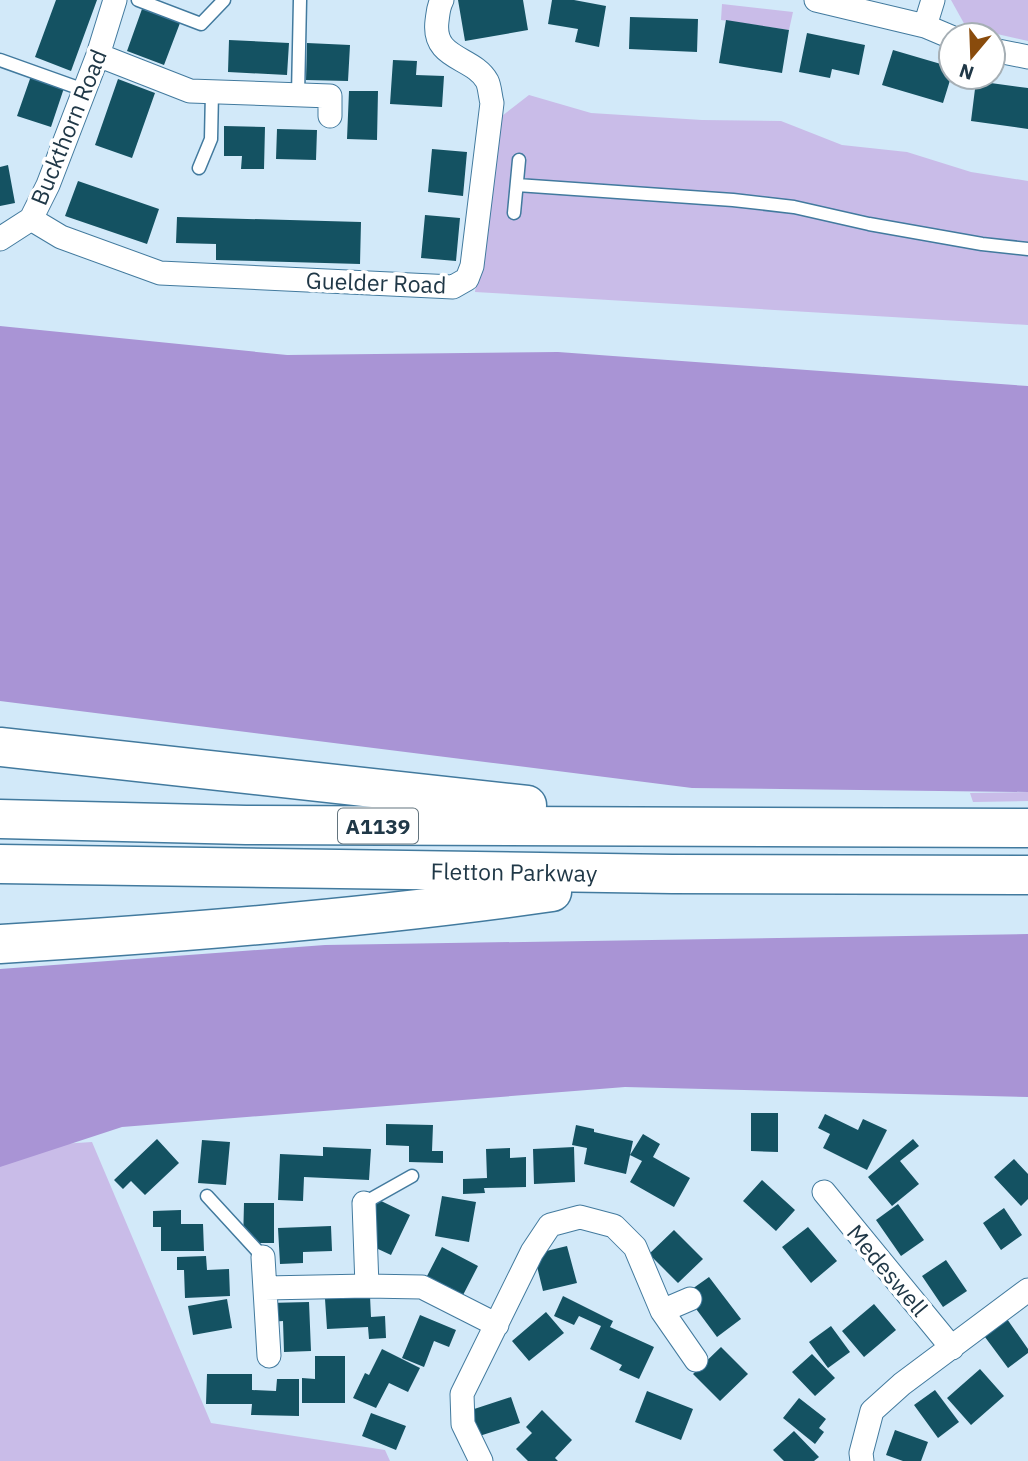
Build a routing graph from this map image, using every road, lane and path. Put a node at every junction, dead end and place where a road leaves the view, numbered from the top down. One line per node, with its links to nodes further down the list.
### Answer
1 (115, 0): 11 (street, Buckthorn Road)
2 (138, 0): 3 (lane)
3 (223, 0)
4 (300, 0): 16 (lane)
5 (442, 0): 22 (street, Guelder Road)
6 (816, 0): 8 (street)
7 (933, 0): 8 (street)
8 (925, 26): 9 (street)
9 (937, 31)
10 (1007, 53): 12 (street)
11 (98, 55): 14 (street, Buckthorn Road); 15 (street)
12 (1028, 57)
13 (0, 60): 14 (lane)
14 (84, 90): 22 (street, Buckthorn Road)
15 (212, 92): 16 (street); 19 (lane)
16 (298, 94): 17 (street)
17 (330, 116)
18 (519, 160): 20 (lane)
19 (199, 168)
20 (517, 185): 21 (lane); 24 (lane)
21 (514, 213)
22 (31, 219): 23 (street, Buckthorn Road)
23 (0, 239)
24 (1028, 249)
25 (0, 747): 27 (highway)
26 (0, 819): 27 (highway, Fletton Parkway / A1139)
27 (757, 828): 28 (highway, Fletton Parkway / A1139)
28 (1028, 828)
29 (0, 864): 30 (highway, Fletton Parkway / A1139)
30 (672, 874): 31 (highway, Fletton Parkway / A1139); 32 (highway)
31 (1028, 875)
32 (0, 944)
33 (412, 1176): 36 (lane)
34 (824, 1192): 44 (street, Medeswell)
35 (207, 1196): 37 (lane)
36 (364, 1203): 38 (street)
37 (263, 1257): 39 (street)
38 (367, 1286): 39 (street); 43 (street)
39 (265, 1288): 45 (street)
40 (1028, 1290): 44 (street)
41 (690, 1299): 42 (street)
42 (662, 1311): 43 (street); 46 (street)
43 (497, 1325): 47 (street)
44 (952, 1348): 48 (street)
45 (269, 1356)
46 (696, 1360)
47 (481, 1461)
48 (862, 1461)

